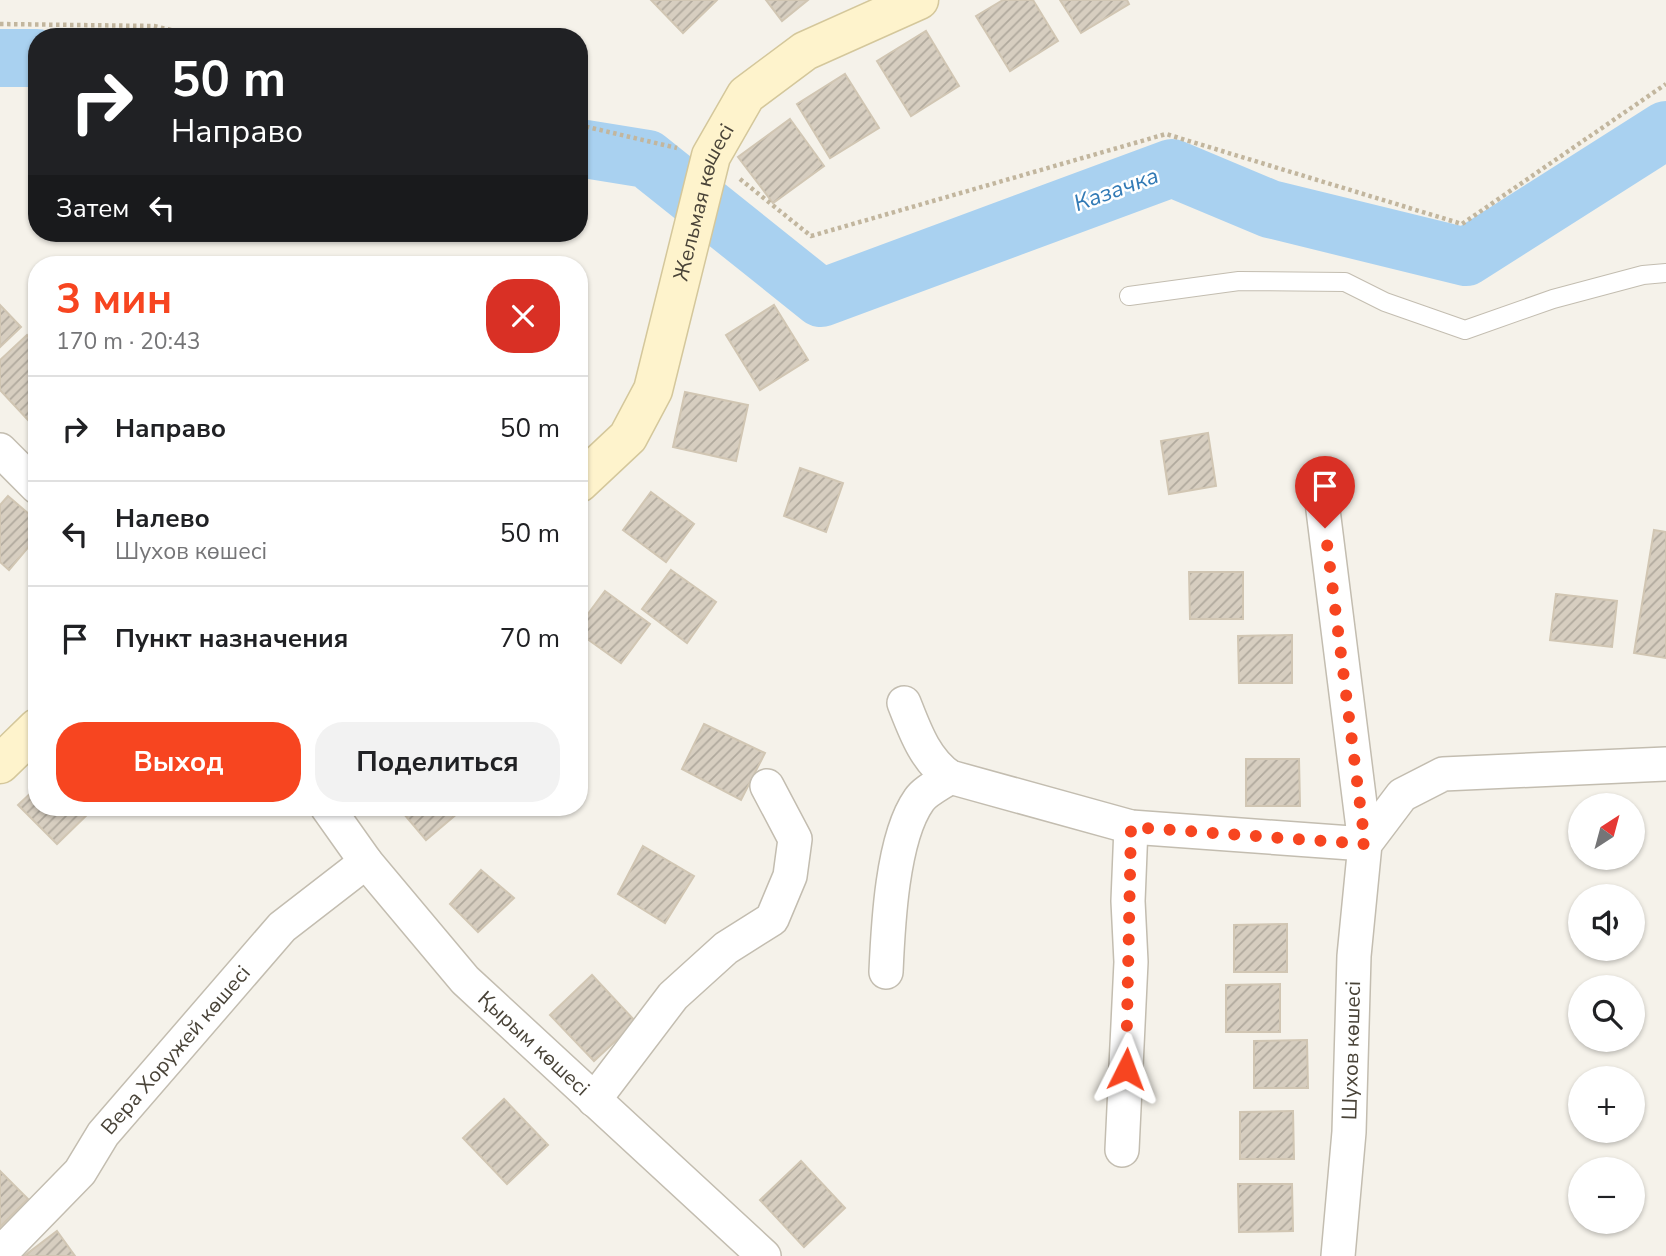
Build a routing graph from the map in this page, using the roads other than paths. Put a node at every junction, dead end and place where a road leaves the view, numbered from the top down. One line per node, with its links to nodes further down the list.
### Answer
1 (919, 0): 5 (street, Жельмая көшесі)
2 (1666, 273): 3 (lane)
3 (1129, 296)
4 (0, 450): 6 (street)
5 (588, 475)
6 (28, 478)
7 (1322, 502): 16 (street, Шухов көшесі)
8 (904, 704): 12 (street)
9 (28, 737): 10 (street)
10 (0, 764)
11 (1666, 764): 16 (street)
12 (950, 777): 15 (street); 18 (street)
13 (767, 786): 19 (street)
14 (333, 816): 17 (street, Қырым көшесі)
15 (1131, 827): 16 (street); 20 (street)
16 (1365, 844): 23 (street, Шухов көшесі)
17 (366, 862): 19 (street, Қырым көшесі); 21 (street, Вера Хоружей көшесі)
18 (887, 972)
19 (594, 1100): 22 (street, Қырым көшесі)
20 (1122, 1150)
21 (0, 1254)
22 (764, 1256)
23 (1338, 1256)

